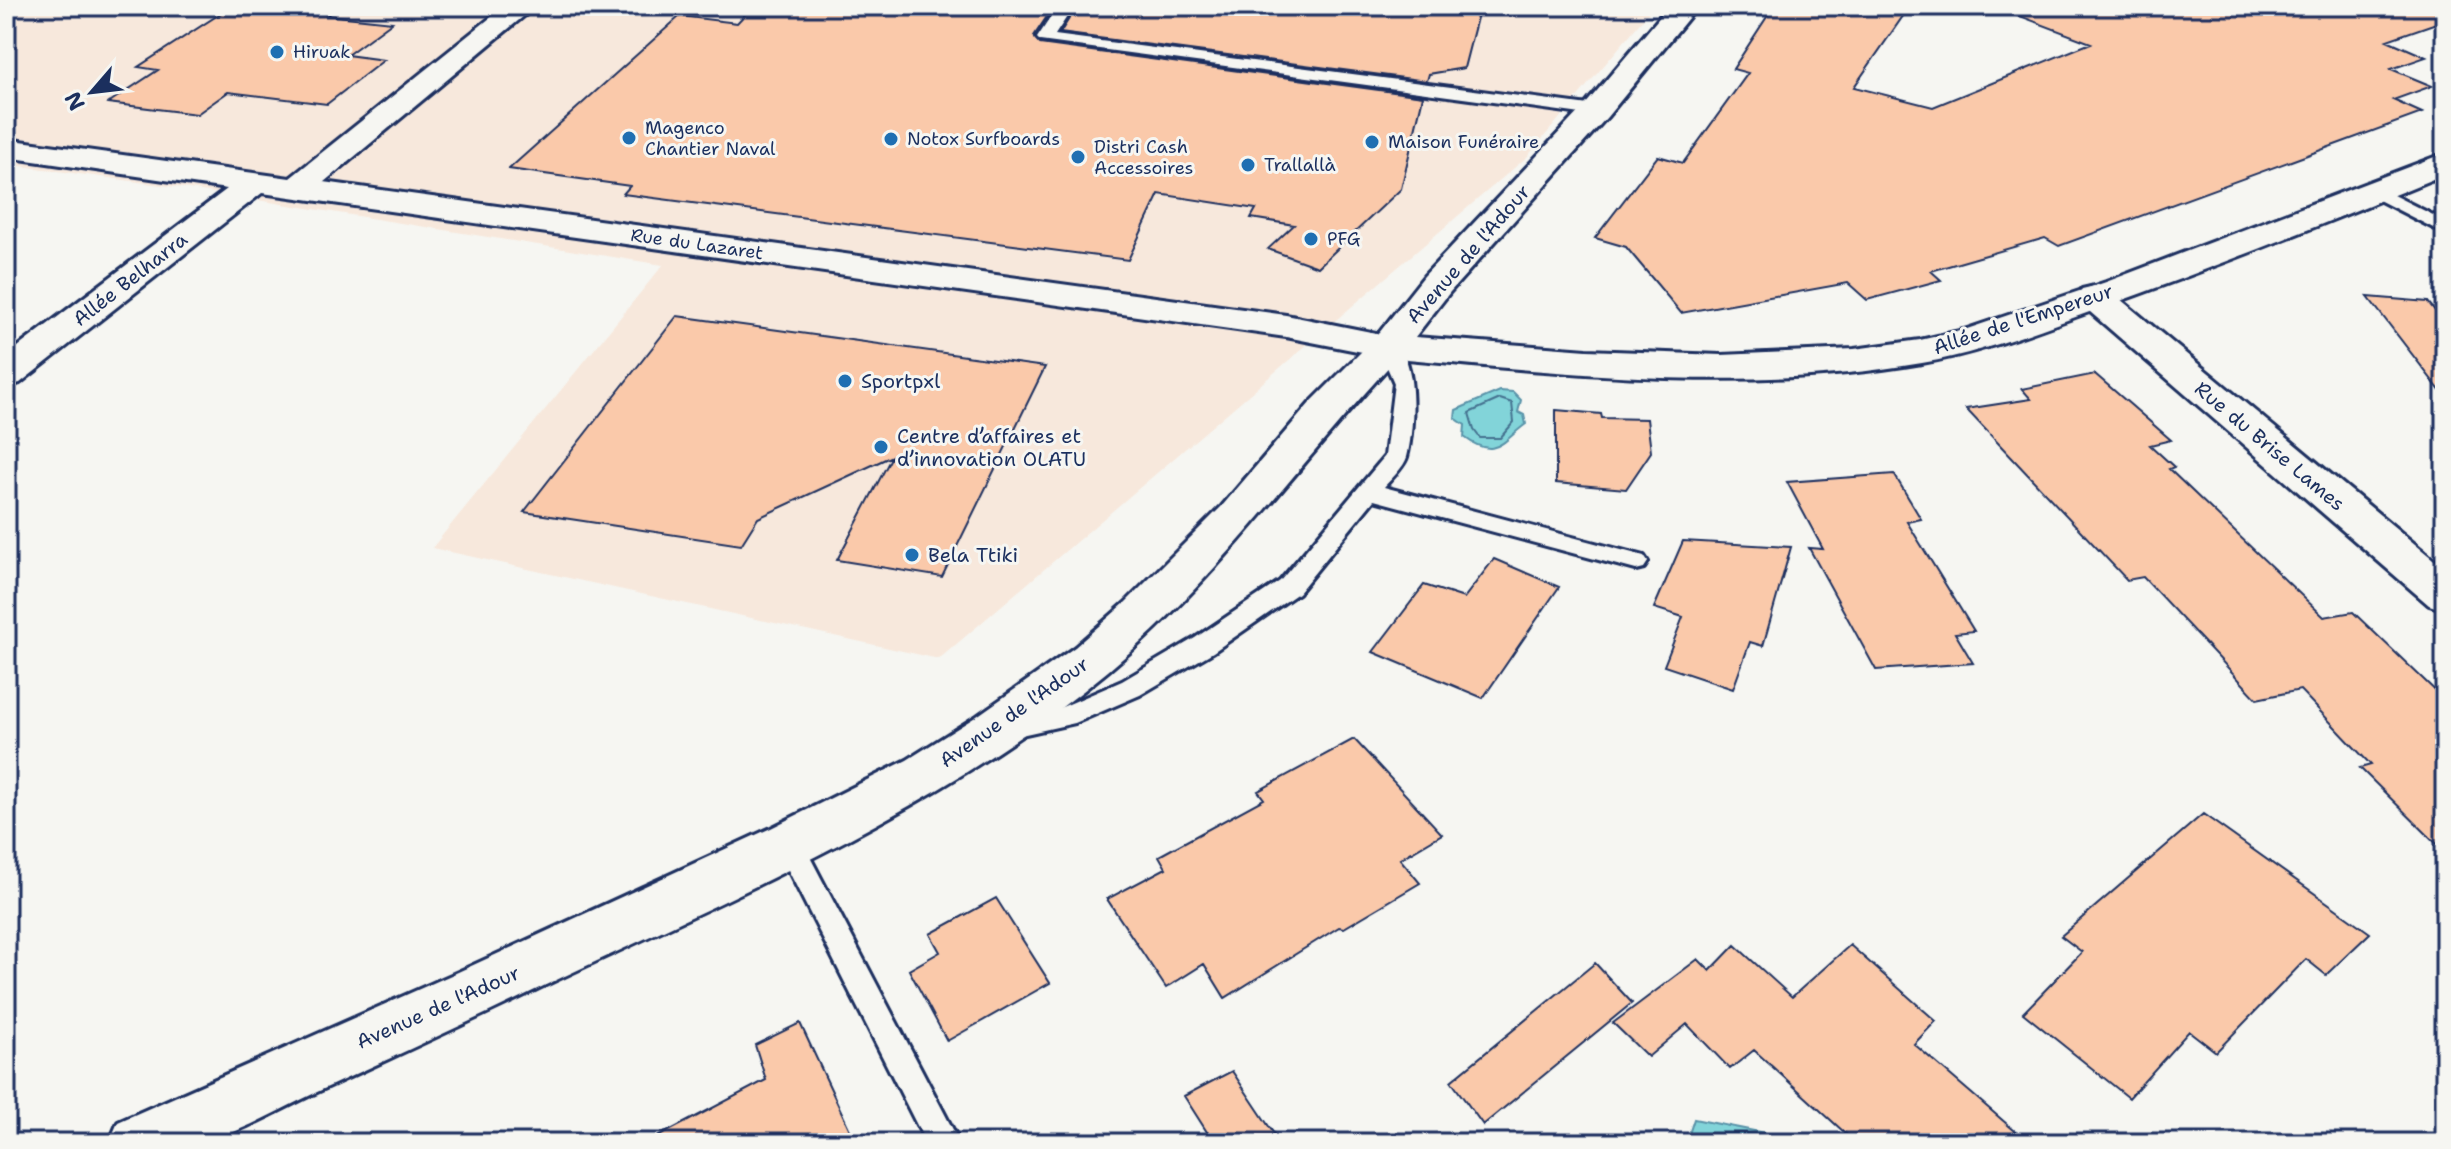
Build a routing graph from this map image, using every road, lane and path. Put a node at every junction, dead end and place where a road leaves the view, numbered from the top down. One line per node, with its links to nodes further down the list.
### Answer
1 (522, 6): 8 (street)
2 (1066, 6): 4 (lane)
3 (1684, 6): 4 (street, Avenue de l'Adour)
4 (1596, 111): 12 (street, Avenue de l'Adour)
5 (6, 148): 7 (street, Rue du Lazaret)
6 (2445, 163): 9 (street, Allée de l'Empereur)
7 (254, 184): 8 (street, Rue du Lazaret); 13 (street, Allée Belharra)
8 (297, 188): 12 (street, Rue du Lazaret)
9 (2375, 191): 10 (lane); 11 (street, Allée de l'Empereur)
10 (2445, 228)
11 (2095, 297): 12 (street, Allée de l'Empereur); 16 (street, Rue du Brise Lames)
12 (1388, 346): 14 (lane); 17 (street, Avenue de l'Adour)
13 (6, 375)
14 (1371, 491): 15 (lane); 17 (lane)
15 (1636, 562)
16 (2445, 594)
17 (994, 730): 18 (street, Avenue de l'Adour)
18 (789, 844): 19 (street, Avenue de l'Adour); 20 (lane)
19 (139, 1143)
20 (944, 1143)

